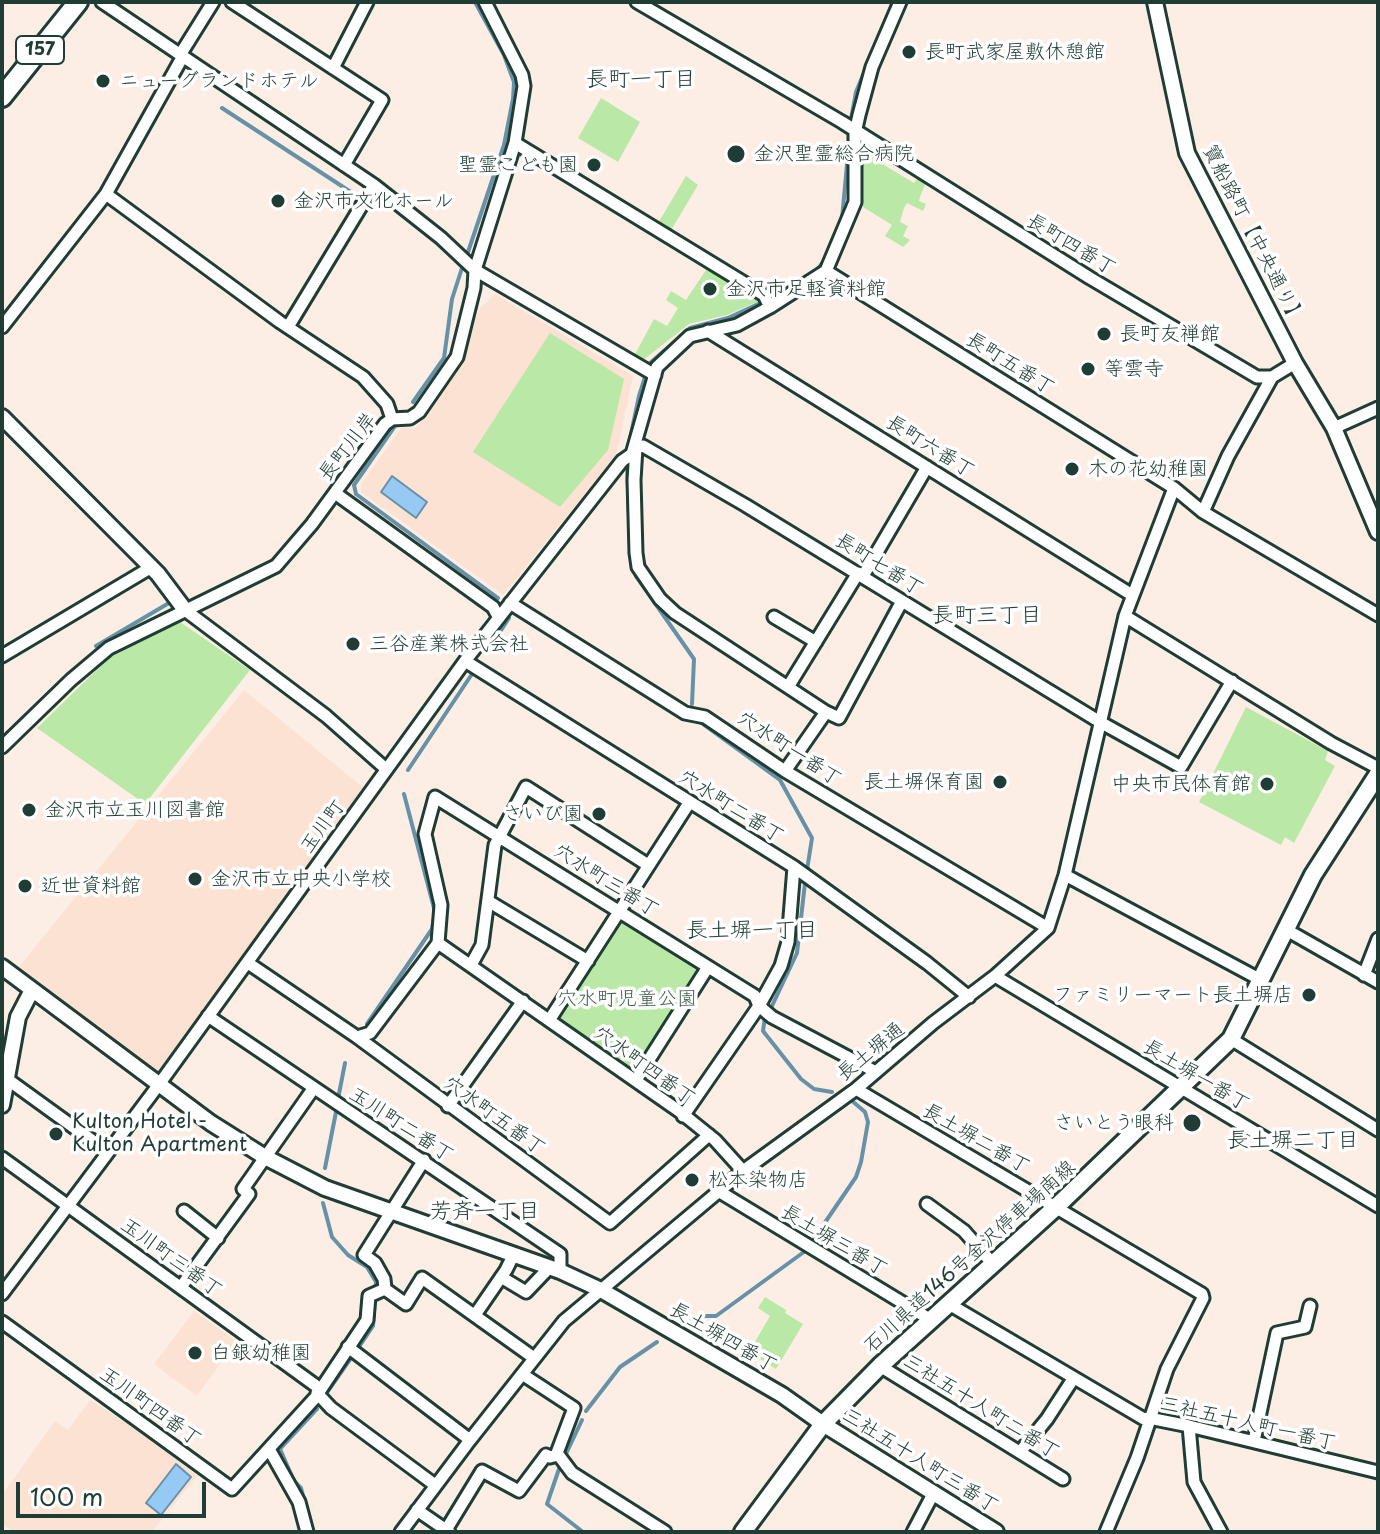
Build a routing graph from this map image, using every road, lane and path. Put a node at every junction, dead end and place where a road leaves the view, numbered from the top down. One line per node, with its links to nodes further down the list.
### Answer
1 (78, 2): 12 (highway, 157)
2 (102, 2): 10 (street)
3 (213, 2): 10 (street)
4 (232, 2): 11 (street)
5 (367, 2): 11 (street)
6 (485, 2): 14 (street, 長町川岸)
7 (637, 2): 13 (street, 長町四番丁)
8 (900, 2): 13 (street)
9 (1155, 2): 24 (street, 寶船路町【中央通り】)
10 (182, 55): 15 (street); 17 (street)
11 (333, 68): 15 (street)
12 (2, 97)
13 (855, 133): 19 (street); 26 (street, 長町四番丁)
14 (515, 143): 18 (street, 長町川岸); 20 (street)
15 (344, 165): 16 (street)
16 (374, 185): 18 (street); 22 (street)
17 (106, 194): 21 (street); 22 (street)
18 (475, 270): 25 (street); 29 (street, 長町川岸)
19 (826, 271): 20 (street); 33 (street, 長町五番丁)
20 (770, 307): 23 (street)
21 (2, 327)
22 (288, 327): 29 (street)
23 (708, 331): 25 (street); 32 (street, 長町六番丁)
24 (1295, 363): 26 (street); 30 (street, 寶船路町【中央通り】)
25 (655, 375): 31 (street)
26 (1272, 377): 35 (street)
27 (1378, 408): 30 (street)
28 (2, 417): 37 (street)
29 (392, 419): 34 (street, 長町川岸)
30 (1334, 428): 36 (street, 寶船路町【中央通り】)
31 (630, 454): 38 (street, 長町七番丁); 41 (street, 玉川町); 51 (street)
32 (927, 467): 38 (street); 39 (street, 長町六番丁)
33 (1174, 488): 35 (street, 長町五番丁); 39 (street)
34 (335, 493): 42 (street, 長町川岸); 46 (street)
35 (1203, 512): 43 (street, 長町五番丁)
36 (1378, 532)
37 (150, 568): 42 (street); 48 (street)
38 (860, 574): 40 (street, 長町七番丁); 47 (street)
39 (1132, 595): 44 (street)
40 (902, 601): 52 (street); 53 (street, 長町七番丁)
41 (510, 603): 46 (street, 玉川町); 56 (street, 穴水町一番丁)
42 (185, 610): 54 (street, 長町川岸); 55 (street)
43 (1378, 615)
44 (1125, 616): 50 (street); 53 (street)
45 (774, 617): 47 (street)
46 (499, 618): 49 (street, 玉川町)
47 (816, 642): 51 (street)
48 (2, 656)
49 (465, 661): 55 (street, 玉川町); 58 (street, 穴水町二番丁)
50 (1232, 681): 53 (street, 長町七番丁); 57 (street)
51 (788, 687): 52 (street)
52 (826, 712): 56 (street)
53 (1100, 722): 62 (street)
54 (2, 747)
55 (386, 769): 70 (street, 玉川町)
56 (785, 771): 65 (street, 穴水町一番丁)
57 (1378, 771): 66 (main road, 石川県道146号金沢停車場南線)
58 (689, 803): 60 (street); 61 (street, 穴水町二番丁)
59 (499, 835): 60 (street); 63 (street); 64 (street, 穴水町三番丁); 68 (street, 穴水町三番丁)
60 (648, 865): 64 (street)
61 (794, 867): 79 (street, 穴水町二番丁); 81 (street)
62 (1065, 875): 65 (street); 76 (street)
63 (488, 901): 69 (street); 71 (street)
64 (620, 911): 69 (street); 73 (street, 穴水町三番丁)
65 (1048, 928): 75 (street, 長土塀通)
66 (1285, 929): 74 (street); 76 (main road, 石川県道146号金沢停車場南線)
67 (1378, 939): 74 (street)
68 (438, 943): 71 (street, 穴水町四番丁); 84 (street)
69 (588, 961): 83 (street)
70 (248, 963): 82 (street, 玉川町); 84 (street, 穴水町五番丁)
71 (471, 965): 80 (street, 穴水町四番丁)
72 (2, 967): 78 (street, 長土塀四番丁)
73 (708, 967): 81 (street, 穴水町三番丁); 88 (street)
74 (1364, 975): 77 (street)
75 (995, 976): 79 (street, 長土塀通); 90 (street, 長土塀一番丁)
76 (1261, 980): 85 (main road, 石川県道146号金沢停車場南線)
77 (1378, 982)
78 (32, 990): 87 (street); 89 (street, 長土塀四番丁)
79 (969, 997): 86 (street, 長土塀通)
80 (523, 1001): 83 (street, 穴水町四番丁); 94 (street)
81 (759, 1006): 86 (street, 穴水町三番丁); 95 (street)
82 (208, 1016): 89 (street, 玉川町); 91 (street, 玉川町二番丁)
83 (550, 1019): 88 (street, 穴水町四番丁)
84 (357, 1037): 94 (street, 穴水町五番丁)
85 (1231, 1039): 90 (main road, 石川県道146号金沢停車場南線); 96 (street)
86 (876, 1072): 92 (street, 長土塀通)
87 (7, 1079): 93 (street); 98 (street)
88 (636, 1080): 95 (street, 穴水町四番丁)
89 (160, 1083): 98 (street, 玉川町); 99 (street, 長土塀四番丁)
90 (1180, 1088): 106 (street, 長土塀一番丁); 107 (main road, 石川県道146号金沢停車場南線)
91 (313, 1089): 99 (street); 101 (street, 玉川町二番丁)
92 (856, 1089): 102 (street, 長土塀通); 107 (street, 長土塀二番丁)
93 (2, 1105)
94 (448, 1106): 97 (street, 穴水町五番丁)
95 (683, 1116): 97 (street, 穴水町四番丁)
96 (1378, 1130)
97 (709, 1135): 102 (street, 穴水町四番丁)
98 (108, 1152): 105 (street, 玉川町)
99 (265, 1157): 109 (street, 長土塀四番丁); 110 (street)
100 (2, 1158): 105 (street, 玉川町三番丁)
101 (424, 1160): 109 (street); 113 (street, 玉川町二番丁)
102 (743, 1171): 103 (street, 長土塀通)
103 (720, 1192): 116 (street, 長土塀通); 122 (street, 長土塀三番丁)
104 (927, 1204): 112 (street)
105 (68, 1206): 115 (street, 玉川町三番丁); 118 (street, 玉川町)
106 (1378, 1206)
107 (1056, 1207): 112 (main road, 石川県道146号金沢停車場南線); 130 (street, 長土塀二番丁)
108 (184, 1211): 110 (street)
109 (392, 1211): 111 (street, 長土塀四番丁); 117 (street)
110 (218, 1238): 115 (street)
111 (513, 1256): 113 (street, 長土塀四番丁); 114 (street)
112 (993, 1264): 119 (main road, 石川県道146号金沢停車場南線)
113 (554, 1270): 114 (street); 116 (street, 長土塀四番丁)
114 (501, 1277): 121 (street)
115 (181, 1287): 129 (street, 玉川町三番丁)
116 (601, 1290): 125 (street, 長土塀通); 131 (street, 長土塀四番丁)
117 (379, 1292): 121 (street); 124 (street)
118 (2, 1294)
119 (949, 1304): 122 (main road, 石川県道146号金沢停車場南線); 128 (street, 三社五十人町一番丁)
120 (1310, 1306): 134 (street)
121 (475, 1315): 125 (street)
122 (931, 1320): 126 (main road, 石川県道146号金沢停車場南線)
123 (2, 1322): 135 (street, 玉川町四番丁)
124 (348, 1347): 129 (street); 133 (street)
125 (534, 1358): 127 (street, 長土塀通)
126 (880, 1366): 131 (main road, 石川県道146号金沢停車場南線); 136 (street, 三社五十人町二番丁)
127 (522, 1374): 133 (street, 長土塀通); 137 (street)
128 (1073, 1379): 130 (street, 三社五十人町一番丁); 136 (street)
129 (318, 1390): 135 (street); 140 (street, 玉川町三番丁)
130 (1149, 1418): 132 (street, 三社五十人町一番丁); 150 (street)
131 (823, 1424): 141 (street, 三社五十人町三番丁); 147 (main road, 石川県道146号金沢停車場南線)
132 (1189, 1426): 134 (street, 三社五十人町一番丁); 151 (street)
133 (470, 1440): 140 (street, 長土塀通)
134 (1254, 1441): 138 (street, 三社五十人町一番丁)
135 (269, 1449): 144 (street)
136 (1020, 1452): 139 (street, 三社五十人町二番丁)
137 (558, 1455): 143 (street); 146 (street)
138 (1378, 1472)
139 (1063, 1479)
140 (435, 1485): 142 (street, 長土塀通)
141 (933, 1494): 148 (street); 149 (street, 三社五十人町三番丁)
142 (417, 1510): 143 (street); 145 (street, 長土塀通)
143 (447, 1531)
144 (307, 1532)
145 (401, 1532)
146 (665, 1532)
147 (743, 1532)
148 (913, 1532)
149 (996, 1532)
150 (1106, 1532)
151 (1221, 1532)

